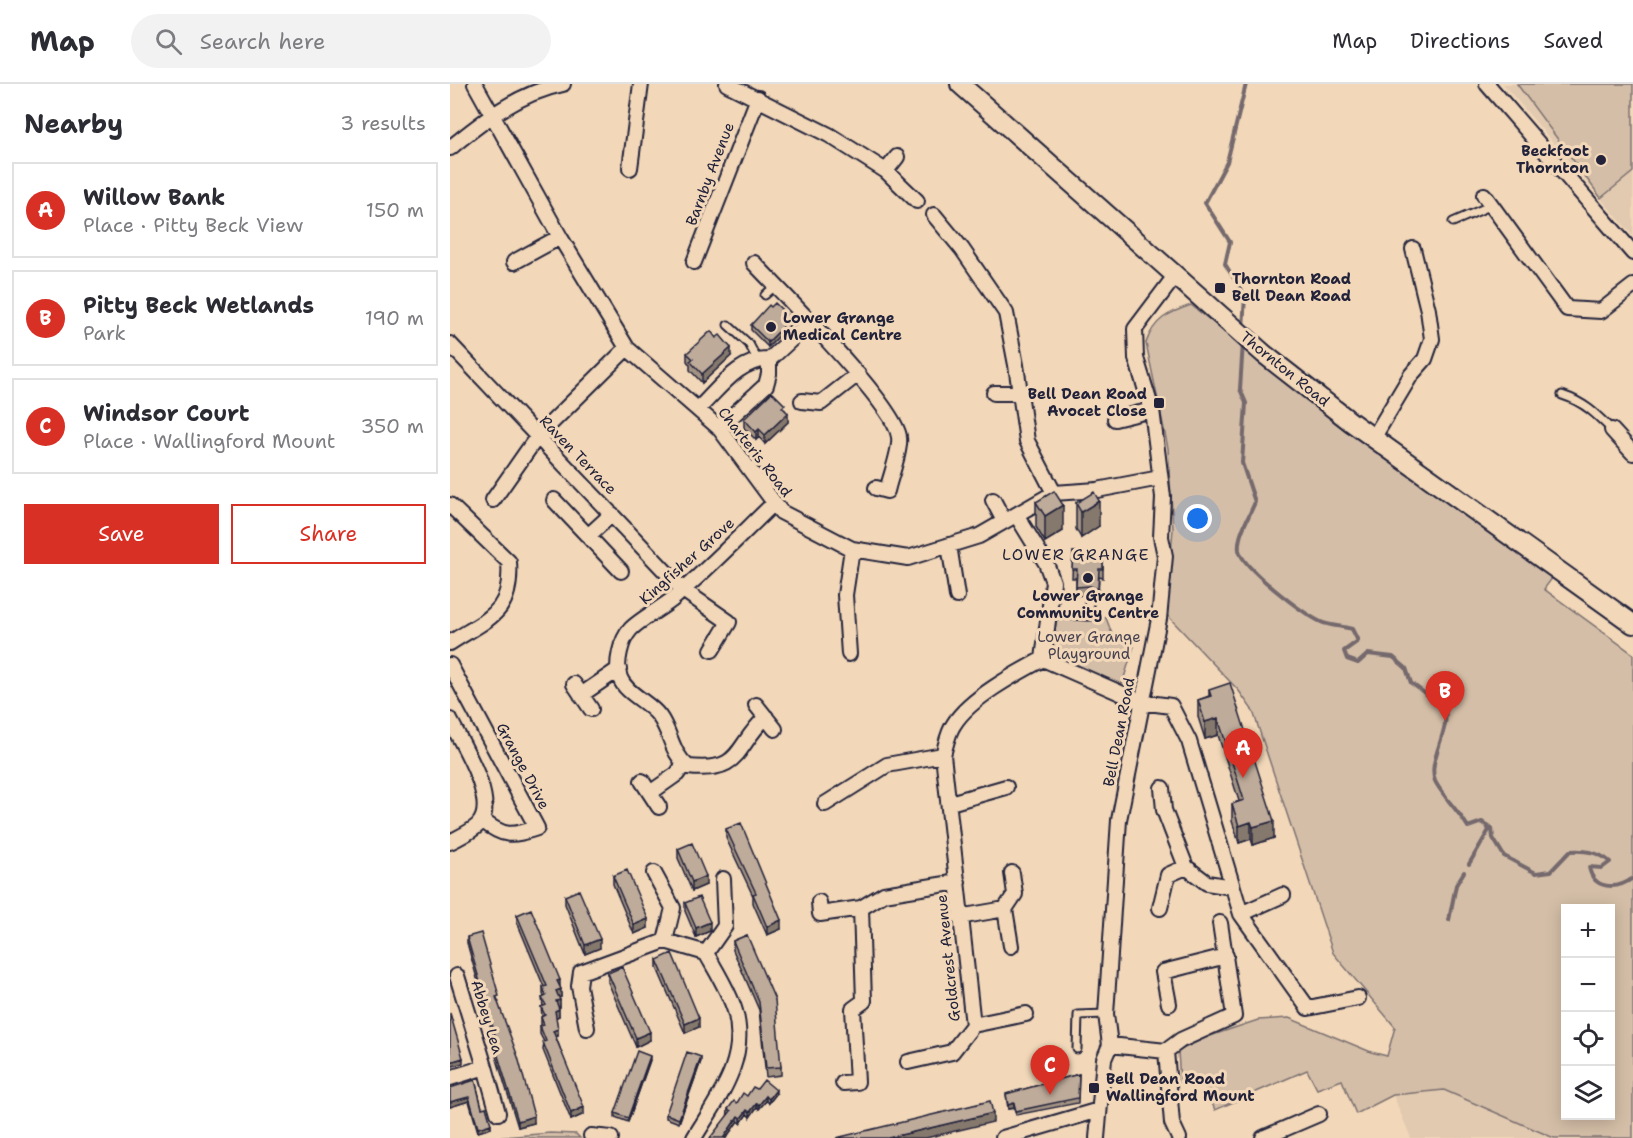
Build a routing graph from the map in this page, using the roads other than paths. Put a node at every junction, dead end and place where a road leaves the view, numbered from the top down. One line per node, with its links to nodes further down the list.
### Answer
1 (475, 84): 8 (street, Charteris Road)
2 (563, 84): 8 (street)
3 (641, 84): 11 (street)
4 (727, 84): 7 (street)
5 (960, 84): 23 (main road, Thornton Road)
6 (1487, 84): 19 (street)
7 (758, 98): 12 (street); 21 (street, Barnby Avenue)
8 (490, 115): 9 (street); 17 (street, Charteris Road)
9 (450, 148)
10 (897, 157): 12 (street)
11 (630, 168)
12 (886, 171): 14 (street)
13 (1488, 200): 16 (lane); 24 (street)
14 (917, 201)
15 (934, 215): 32 (street)
16 (1453, 222)
17 (560, 237): 20 (street); 28 (street, Charteris Road)
18 (1413, 249): 40 (street)
19 (1633, 253)
20 (514, 262)
21 (694, 262)
22 (754, 262): 25 (street)
23 (1175, 276): 36 (street, Bell Dean Road); 40 (main road, Thornton Road)
24 (1633, 286)
25 (809, 323): 29 (street); 30 (street)
26 (728, 325): 29 (lane)
27 (450, 344): 41 (street, Raven Terrace)
28 (627, 348): 35 (street, Charteris Road); 41 (street)
29 (763, 360): 35 (street); 38 (street)
30 (858, 374): 34 (street); 44 (street)
31 (994, 393): 32 (street)
32 (1019, 393): 45 (street)
33 (1562, 395): 39 (lane)
34 (802, 401)
35 (699, 408): 38 (street, Charteris Road)
36 (1152, 410): 37 (street); 43 (street, Bell Dean Road)
37 (1115, 419)
38 (719, 428): 49 (street, Charteris Road)
39 (1612, 430): 42 (street)
40 (1374, 436): 61 (main road, Thornton Road)
41 (537, 437): 46 (street); 51 (street, Raven Terrace)
42 (1633, 453)
43 (1160, 478): 45 (street, Charteris Road); 68 (street, Bell Dean Road)
44 (876, 488)
45 (1054, 493): 52 (street, Charteris Road)
46 (493, 500)
47 (554, 500): 53 (street)
48 (993, 500): 52 (street)
49 (774, 504): 55 (street, Charteris Road); 57 (street, Kingfisher Grove)
50 (450, 505): 62 (street)
51 (612, 514): 53 (street); 57 (street, Raven Terrace)
52 (1011, 518): 54 (street, Charteris Road); 60 (street)
53 (588, 536): 56 (street)
54 (949, 545): 55 (street, Charteris Road); 58 (street)
55 (852, 549): 64 (street)
56 (621, 571)
57 (683, 590): 63 (street, Raven Terrace); 67 (street, Kingfisher Grove)
58 (957, 596)
59 (1089, 600): 60 (lane)
60 (1050, 614): 65 (street)
61 (1633, 623)
62 (450, 643)
63 (712, 650)
64 (849, 654)
65 (1043, 658): 68 (street); 74 (street)
66 (450, 665): 83 (street, Grange Drive)
67 (619, 669): 70 (street); 75 (street)
68 (1141, 702): 90 (street); 107 (street, Bell Dean Road)
69 (756, 705): 71 (street)
70 (591, 709)
71 (766, 717): 73 (street); 75 (street)
72 (450, 720): 83 (street)
73 (775, 729)
74 (943, 755): 80 (street, Goldcrest Avenue); 81 (street)
75 (684, 764): 79 (street)
76 (642, 781): 79 (street)
77 (1006, 787): 80 (street)
78 (1162, 788): 85 (street)
79 (650, 793): 82 (street)
80 (950, 803): 89 (street, Goldcrest Avenue)
81 (825, 804)
82 (659, 807)
83 (482, 820): 84 (street)
84 (450, 842)
85 (1186, 867): 90 (street); 94 (street)
86 (654, 873): 99 (street)
87 (1012, 873): 95 (street)
88 (723, 879): 101 (street)
89 (957, 882): 93 (street); 97 (street, Goldcrest Avenue)
90 (1232, 887): 96 (street)
91 (1283, 895): 96 (street)
92 (819, 902): 93 (street)
93 (861, 908): 116 (street)
94 (1160, 908)
95 (1005, 909): 97 (street); 100 (street)
96 (1241, 914): 104 (street)
97 (959, 917): 108 (street, Goldcrest Avenue)
98 (1220, 923): 102 (street)
99 (665, 941): 101 (street); 109 (street)
100 (1011, 946)
101 (706, 953): 122 (street)
102 (1226, 956): 105 (street); 112 (street)
103 (454, 973): 114 (street, Abbey Lea)
104 (1358, 998)
105 (1169, 1004)
106 (1026, 1014): 108 (street)
107 (1106, 1014): 110 (street, Bell Dean Road); 111 (lane)
108 (973, 1025): 113 (street, Goldcrest Avenue)
109 (587, 1028)
110 (1110, 1045): 112 (street); 117 (street, Bell Dean Road)
111 (1077, 1049)
112 (1166, 1051): 125 (street)
113 (908, 1062)
114 (485, 1067): 115 (street, Abbey Lea); 118 (street, Abbey Lea)
115 (450, 1078)
116 (843, 1083)
117 (1099, 1110): 123 (street); 124 (street, Bell Dean Road)
118 (498, 1113)
119 (1319, 1114): 126 (street)
120 (591, 1136): 121 (street)
121 (611, 1138)
122 (694, 1138)
123 (1003, 1138)
124 (1097, 1138)
125 (1179, 1138)
126 (1263, 1138)

